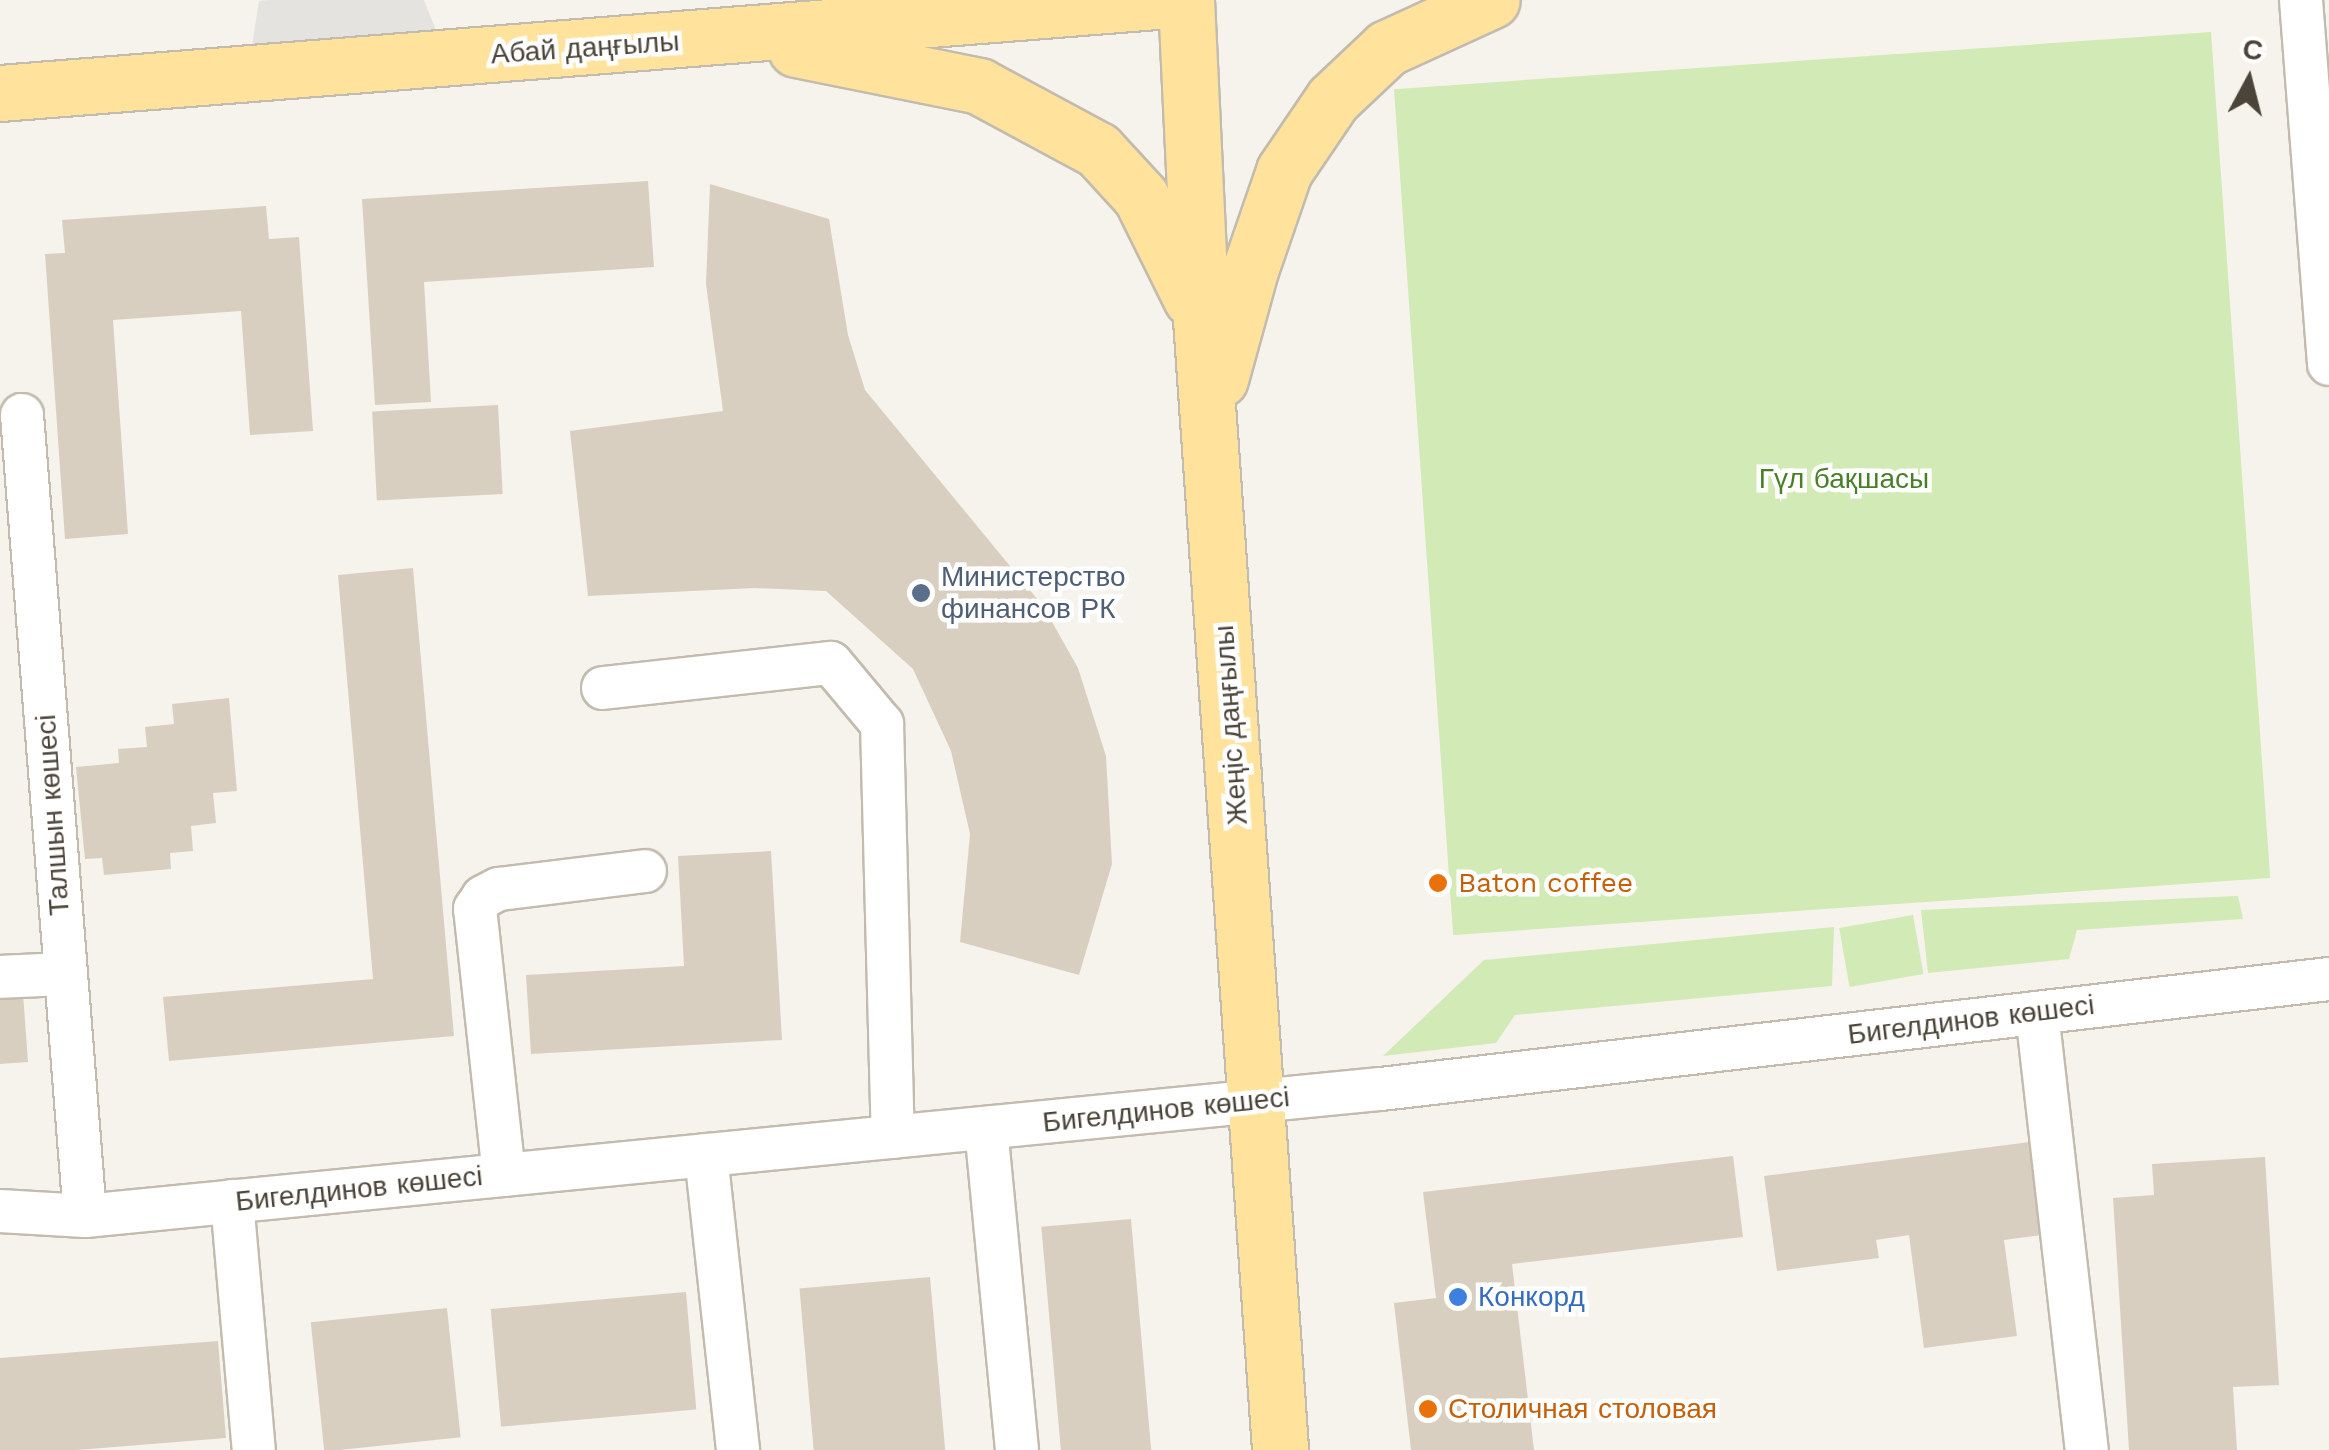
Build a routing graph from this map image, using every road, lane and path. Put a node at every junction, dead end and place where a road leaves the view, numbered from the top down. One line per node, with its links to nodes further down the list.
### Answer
1 (829, 0): 6 (main road)
2 (1169, 0): 6 (main road, Абай даңғылы)
3 (1186, 0): 8 (main road, Жеңіс даңғылы)
4 (1492, 0): 11 (main road)
5 (2302, 0): 9 (street)
6 (734, 36): 7 (main road, Абай даңғылы); 8 (main road)
7 (0, 94)
8 (1201, 318): 11 (main road, Жеңіс даңғылы)
9 (2329, 364)
10 (22, 415): 14 (street, Талшын көшесі)
11 (1210, 416): 18 (main road, Жеңіс даңғылы)
12 (603, 688): 20 (street)
13 (645, 871): 22 (street)
14 (66, 974): 15 (street); 25 (street, Талшын көшесі)
15 (0, 977)
16 (2329, 979): 17 (street, Бигелдинов көшесі)
17 (2038, 1012): 18 (street, Бигелдинов көшесі); 30 (street)
18 (1259, 1101): 19 (street, Бигелдинов көшесі); 29 (main road, Жеңіс даңғылы)
19 (986, 1128): 20 (street, Бигелдинов көшесі); 28 (street)
20 (893, 1137): 21 (street, Бигелдинов көшесі)
21 (706, 1155): 22 (street, Бигелдинов көшесі); 27 (street)
22 (504, 1174): 23 (street, Бигелдинов көшесі)
23 (232, 1201): 25 (street, Бигелдинов көшесі); 26 (street)
24 (0, 1212): 25 (street, Бигелдинов көшесі)
25 (86, 1216)
26 (254, 1450)
27 (738, 1450)
28 (1016, 1450)
29 (1280, 1450)
30 (2087, 1450)

